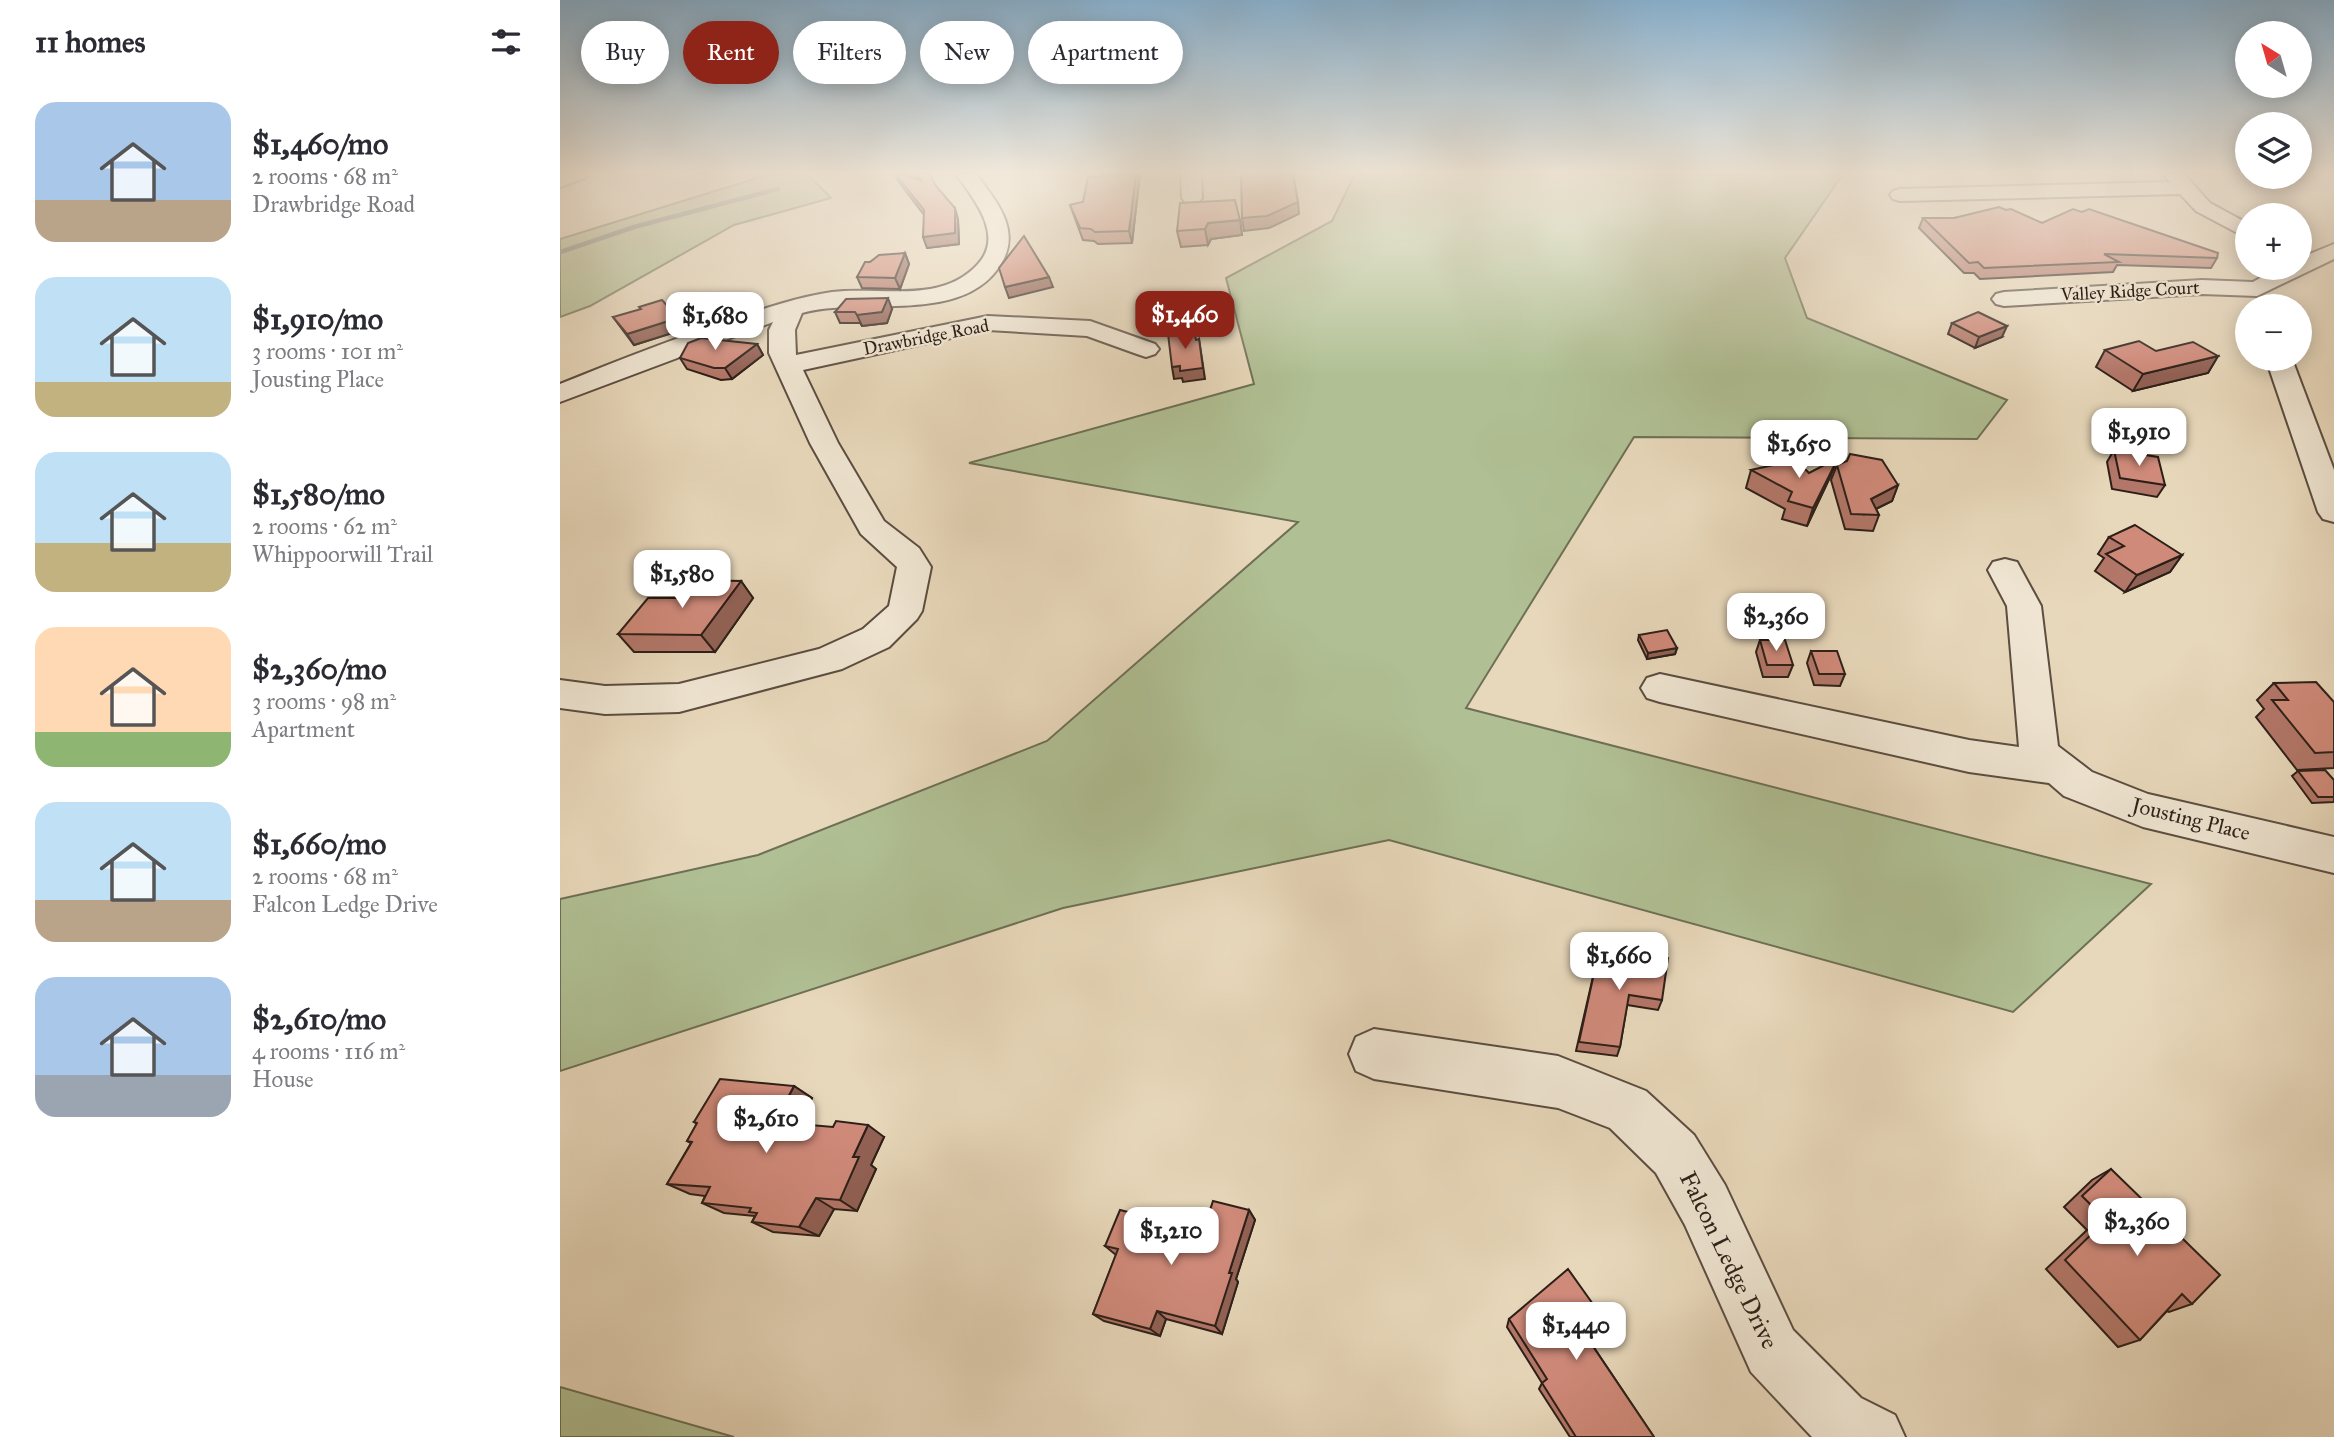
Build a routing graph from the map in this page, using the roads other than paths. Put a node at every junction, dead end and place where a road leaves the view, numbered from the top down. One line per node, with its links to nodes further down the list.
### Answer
1 (998, 241): 7 (street)
2 (2312, 249): 3 (street)
3 (2334, 251): 4 (street)
4 (2312, 261)
5 (2259, 288): 6 (street, Valley Ridge Court)
6 (2004, 299)
7 (792, 308): 9 (street); 11 (street)
8 (1146, 349): 9 (street, Drawbridge Road)
9 (788, 365): 15 (street)
10 (2283, 371): 12 (street)
11 (560, 394)
12 (2334, 512)
13 (2005, 570): 16 (street, Jousting Place)
14 (1660, 688): 16 (street)
15 (560, 694)
16 (2059, 768): 17 (street, Jousting Place)
17 (2334, 855)
18 (1374, 1054): 19 (street, Falcon Ledge Drive)
19 (1873, 1437)

